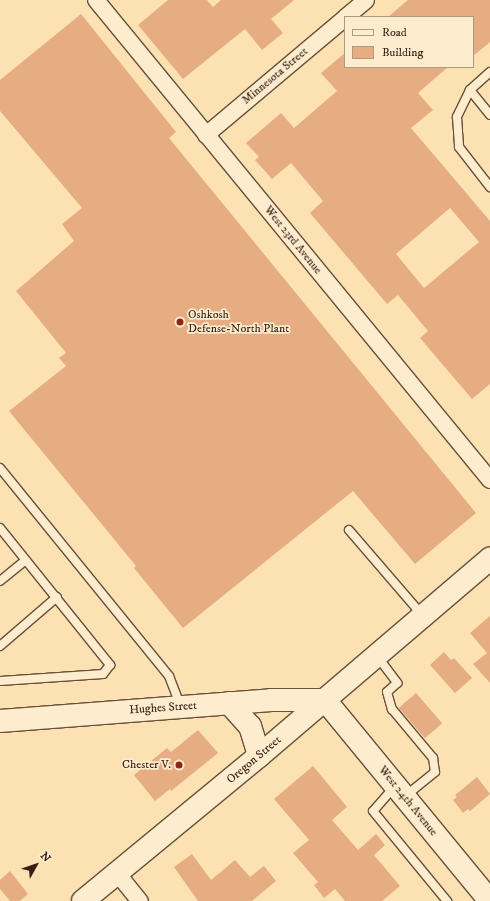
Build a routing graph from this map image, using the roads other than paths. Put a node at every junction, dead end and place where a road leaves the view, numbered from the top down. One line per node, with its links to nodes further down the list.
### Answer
1 (96, 0): 8 (street, West 23rd Avenue)
2 (366, 0): 3 (street, Minnesota Street)
3 (347, 16)
4 (344, 19): 8 (street, Minnesota Street)
5 (490, 72): 6 (lane)
6 (470, 90): 7 (lane); 9 (lane)
7 (490, 115)
8 (206, 135): 11 (street, West 23rd Avenue)
9 (490, 187)
10 (0, 468): 24 (lane)
11 (490, 480)
12 (0, 528): 15 (lane)
13 (349, 530): 18 (lane)
14 (490, 559): 18 (street, Oregon Street)
15 (26, 560): 16 (lane); 17 (lane)
16 (0, 581)
17 (57, 597): 19 (lane); 21 (lane)
18 (423, 616): 20 (street, Oregon Street)
19 (0, 646)
20 (376, 656): 22 (street, Oregon Street); 27 (lane)
21 (0, 681)
22 (325, 700): 23 (street, Hughes Street); 26 (street, Oregon Street); 27 (street, West 24th Avenue)
23 (229, 703): 24 (street, Hughes Street); 26 (street)
24 (181, 707): 25 (street, Hughes Street)
25 (0, 721)
26 (259, 756): 28 (street, Oregon Street)
27 (400, 791): 31 (lane); 32 (street, West 24th Avenue)
28 (117, 873): 29 (street, Oregon Street); 30 (street)
29 (83, 901)
30 (140, 901)
31 (447, 901)
32 (490, 901)

